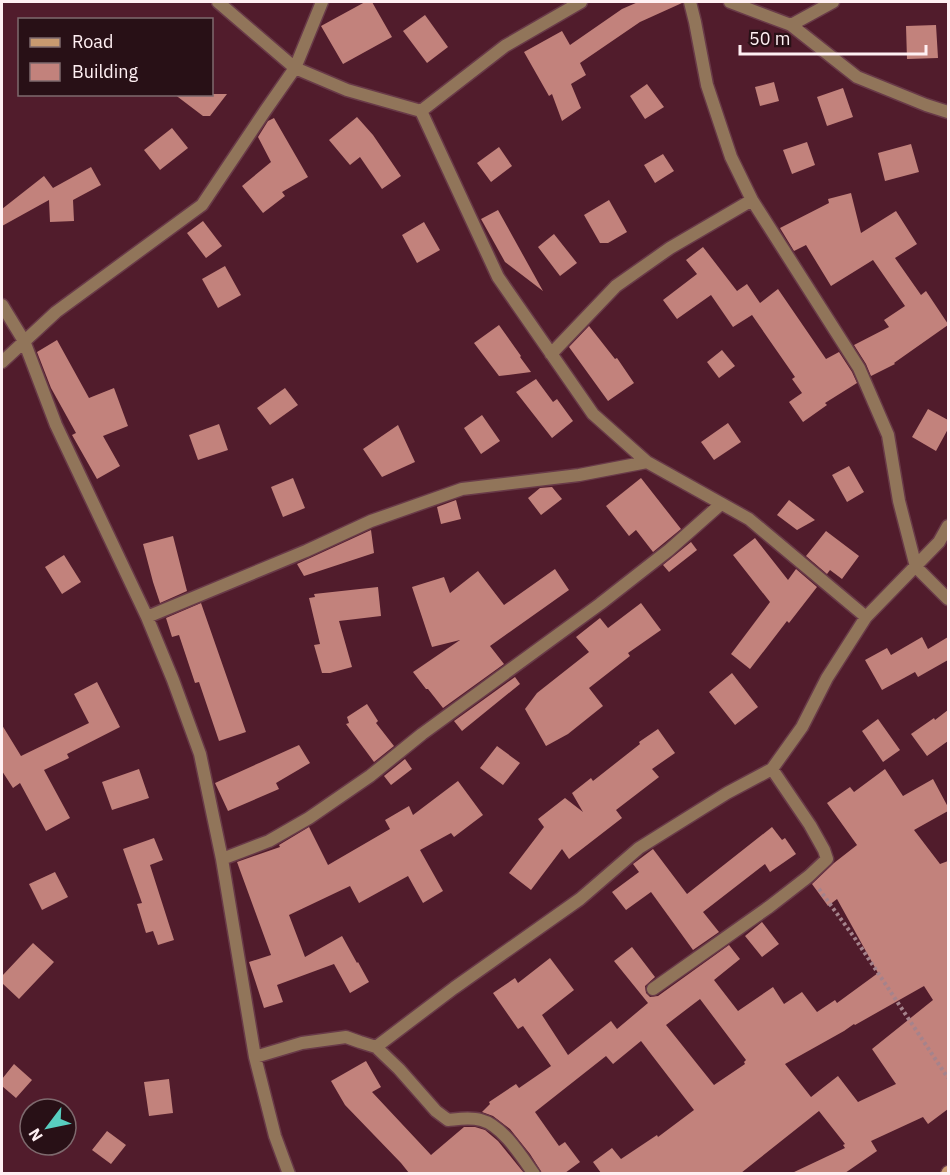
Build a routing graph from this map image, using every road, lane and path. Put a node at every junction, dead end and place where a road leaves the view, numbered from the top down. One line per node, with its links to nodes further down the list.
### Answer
1 (218, 2): 8 (street)
2 (322, 2): 8 (street)
3 (581, 2): 9 (street)
4 (690, 2): 11 (street)
5 (730, 2): 7 (street)
6 (833, 2): 7 (street)
7 (791, 25): 10 (street)
8 (295, 68): 9 (street); 13 (street)
9 (421, 111): 14 (street)
10 (948, 112)
11 (752, 200): 14 (street); 19 (street)
12 (2, 305): 13 (street)
13 (24, 342): 15 (street); 21 (street)
14 (551, 354): 16 (street)
15 (2, 362)
16 (647, 462): 17 (street); 21 (street)
17 (721, 504): 22 (street); 24 (street)
18 (948, 526): 19 (street)
19 (916, 567): 20 (street); 22 (street)
20 (948, 599)
21 (147, 617): 24 (street)
22 (866, 617): 23 (street)
23 (772, 769): 25 (street); 27 (street)
24 (222, 859): 28 (street)
25 (809, 876): 26 (street); 29 (path)
26 (653, 988)
27 (376, 1047): 28 (street); 31 (street)
28 (255, 1057): 30 (street)
29 (948, 1077)
30 (289, 1173)
31 (534, 1173)

